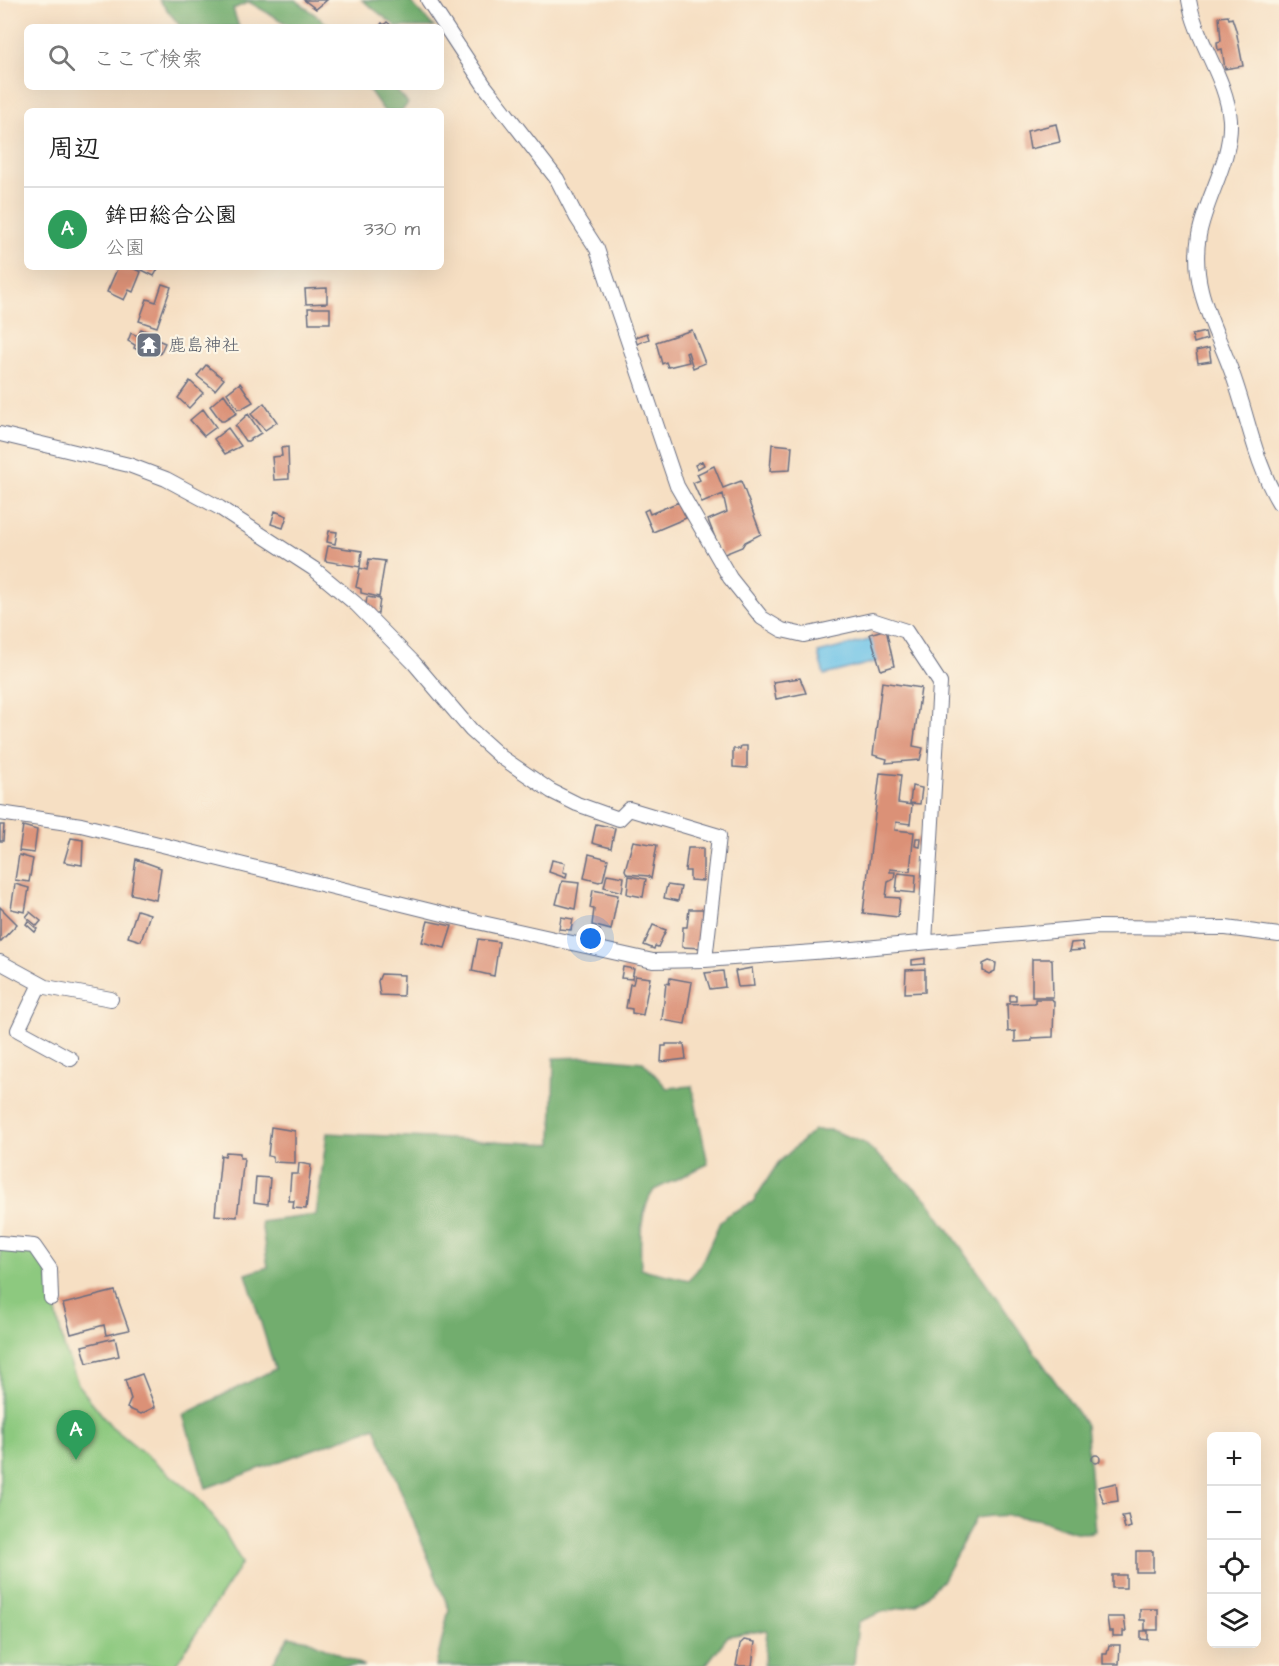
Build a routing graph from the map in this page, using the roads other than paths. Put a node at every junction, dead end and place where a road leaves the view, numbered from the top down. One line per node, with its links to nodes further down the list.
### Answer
1 (428, 0): 4 (street)
2 (1189, 0): 6 (street)
3 (444, 24): 9 (street)
4 (444, 24)
5 (0, 434): 10 (street)
6 (1279, 503)
7 (0, 813): 10 (street)
8 (1279, 935): 9 (street)
9 (925, 942): 10 (street)
10 (705, 960)
11 (0, 962): 12 (street)
12 (40, 984): 13 (street); 14 (street)
13 (111, 999)
14 (72, 1059)
15 (0, 1243): 16 (street)
16 (51, 1298)

